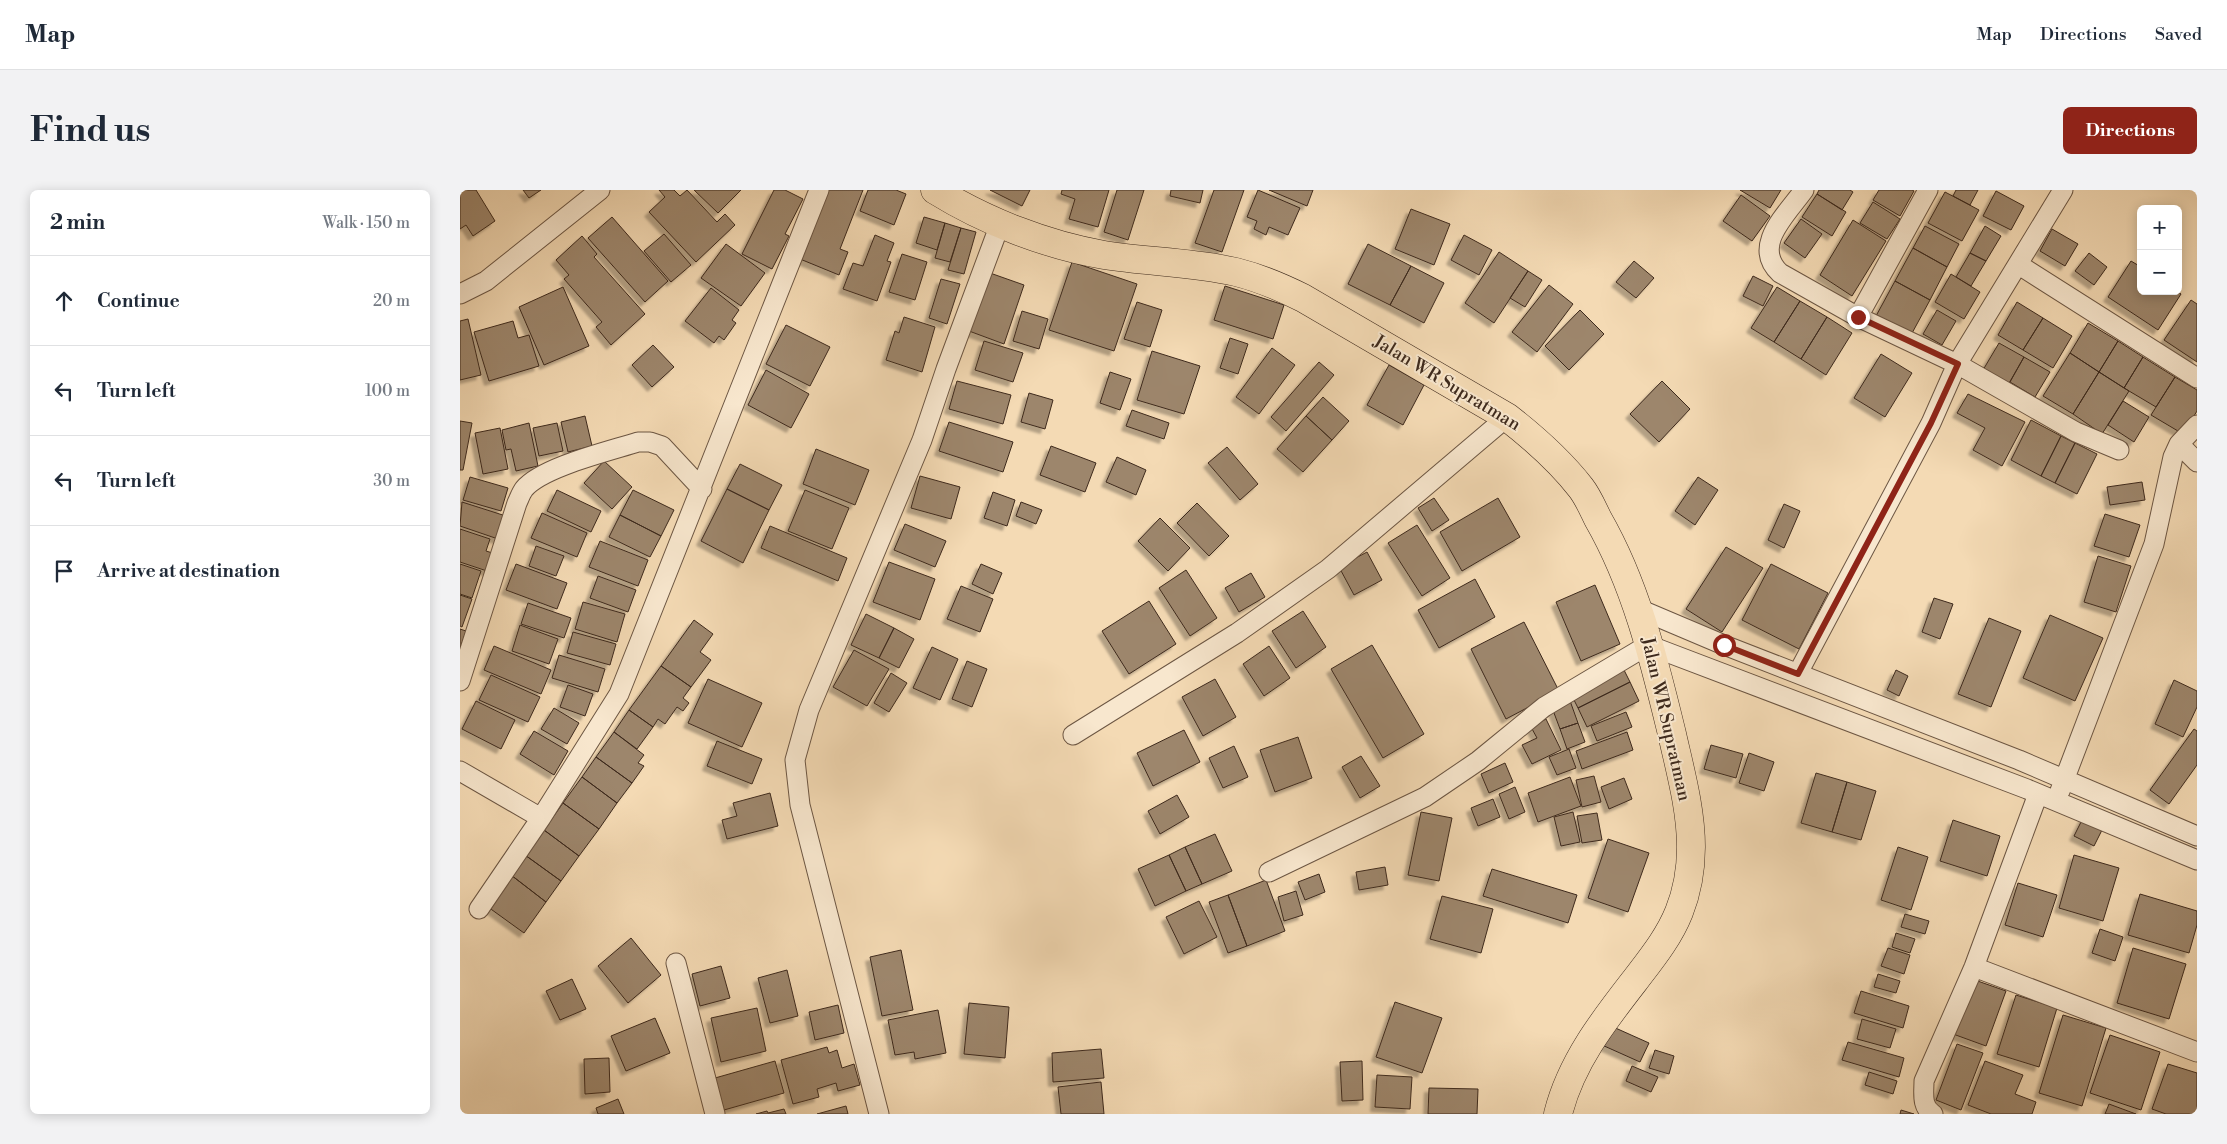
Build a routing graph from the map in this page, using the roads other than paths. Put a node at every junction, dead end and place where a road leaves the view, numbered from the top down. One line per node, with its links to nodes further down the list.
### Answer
1 (600, 190): 9 (street)
2 (819, 190): 18 (street)
3 (935, 190): 7 (highway, Jalan WR Supratman)
4 (1804, 190): 10 (street)
5 (1928, 190): 10 (street)
6 (2063, 190): 8 (street)
7 (1000, 224): 13 (highway, Jalan WR Supratman); 37 (street)
8 (2019, 265): 11 (street); 12 (street)
9 (460, 294)
10 (1858, 317): 11 (street)
11 (1958, 364): 16 (street); 21 (street)
12 (2197, 378)
13 (1507, 417): 19 (highway, Jalan WR Supratman); 23 (street)
14 (2197, 425): 15 (street)
15 (2179, 444): 17 (street); 25 (street)
16 (2119, 450)
17 (2197, 462)
18 (702, 489): 22 (street); 28 (street)
19 (1639, 609): 20 (highway, Jalan WR Supratman); 21 (street)
20 (1648, 645): 26 (street); 31 (street); 38 (highway, Jalan WR Supratman)
21 (1798, 674): 25 (street)
22 (460, 681)
23 (1073, 736)
24 (460, 771): 28 (street)
25 (2064, 779): 27 (street); 29 (street)
26 (2038, 794): 27 (street); 34 (street)
27 (2057, 802): 30 (street)
28 (541, 818): 32 (street)
29 (2197, 836)
30 (2197, 860)
31 (1269, 872)
32 (479, 909)
33 (676, 963): 36 (street)
34 (1974, 967): 35 (street); 39 (street)
35 (2197, 1052)
36 (715, 1114)
37 (879, 1114)
38 (1558, 1114)
39 (1933, 1114)

